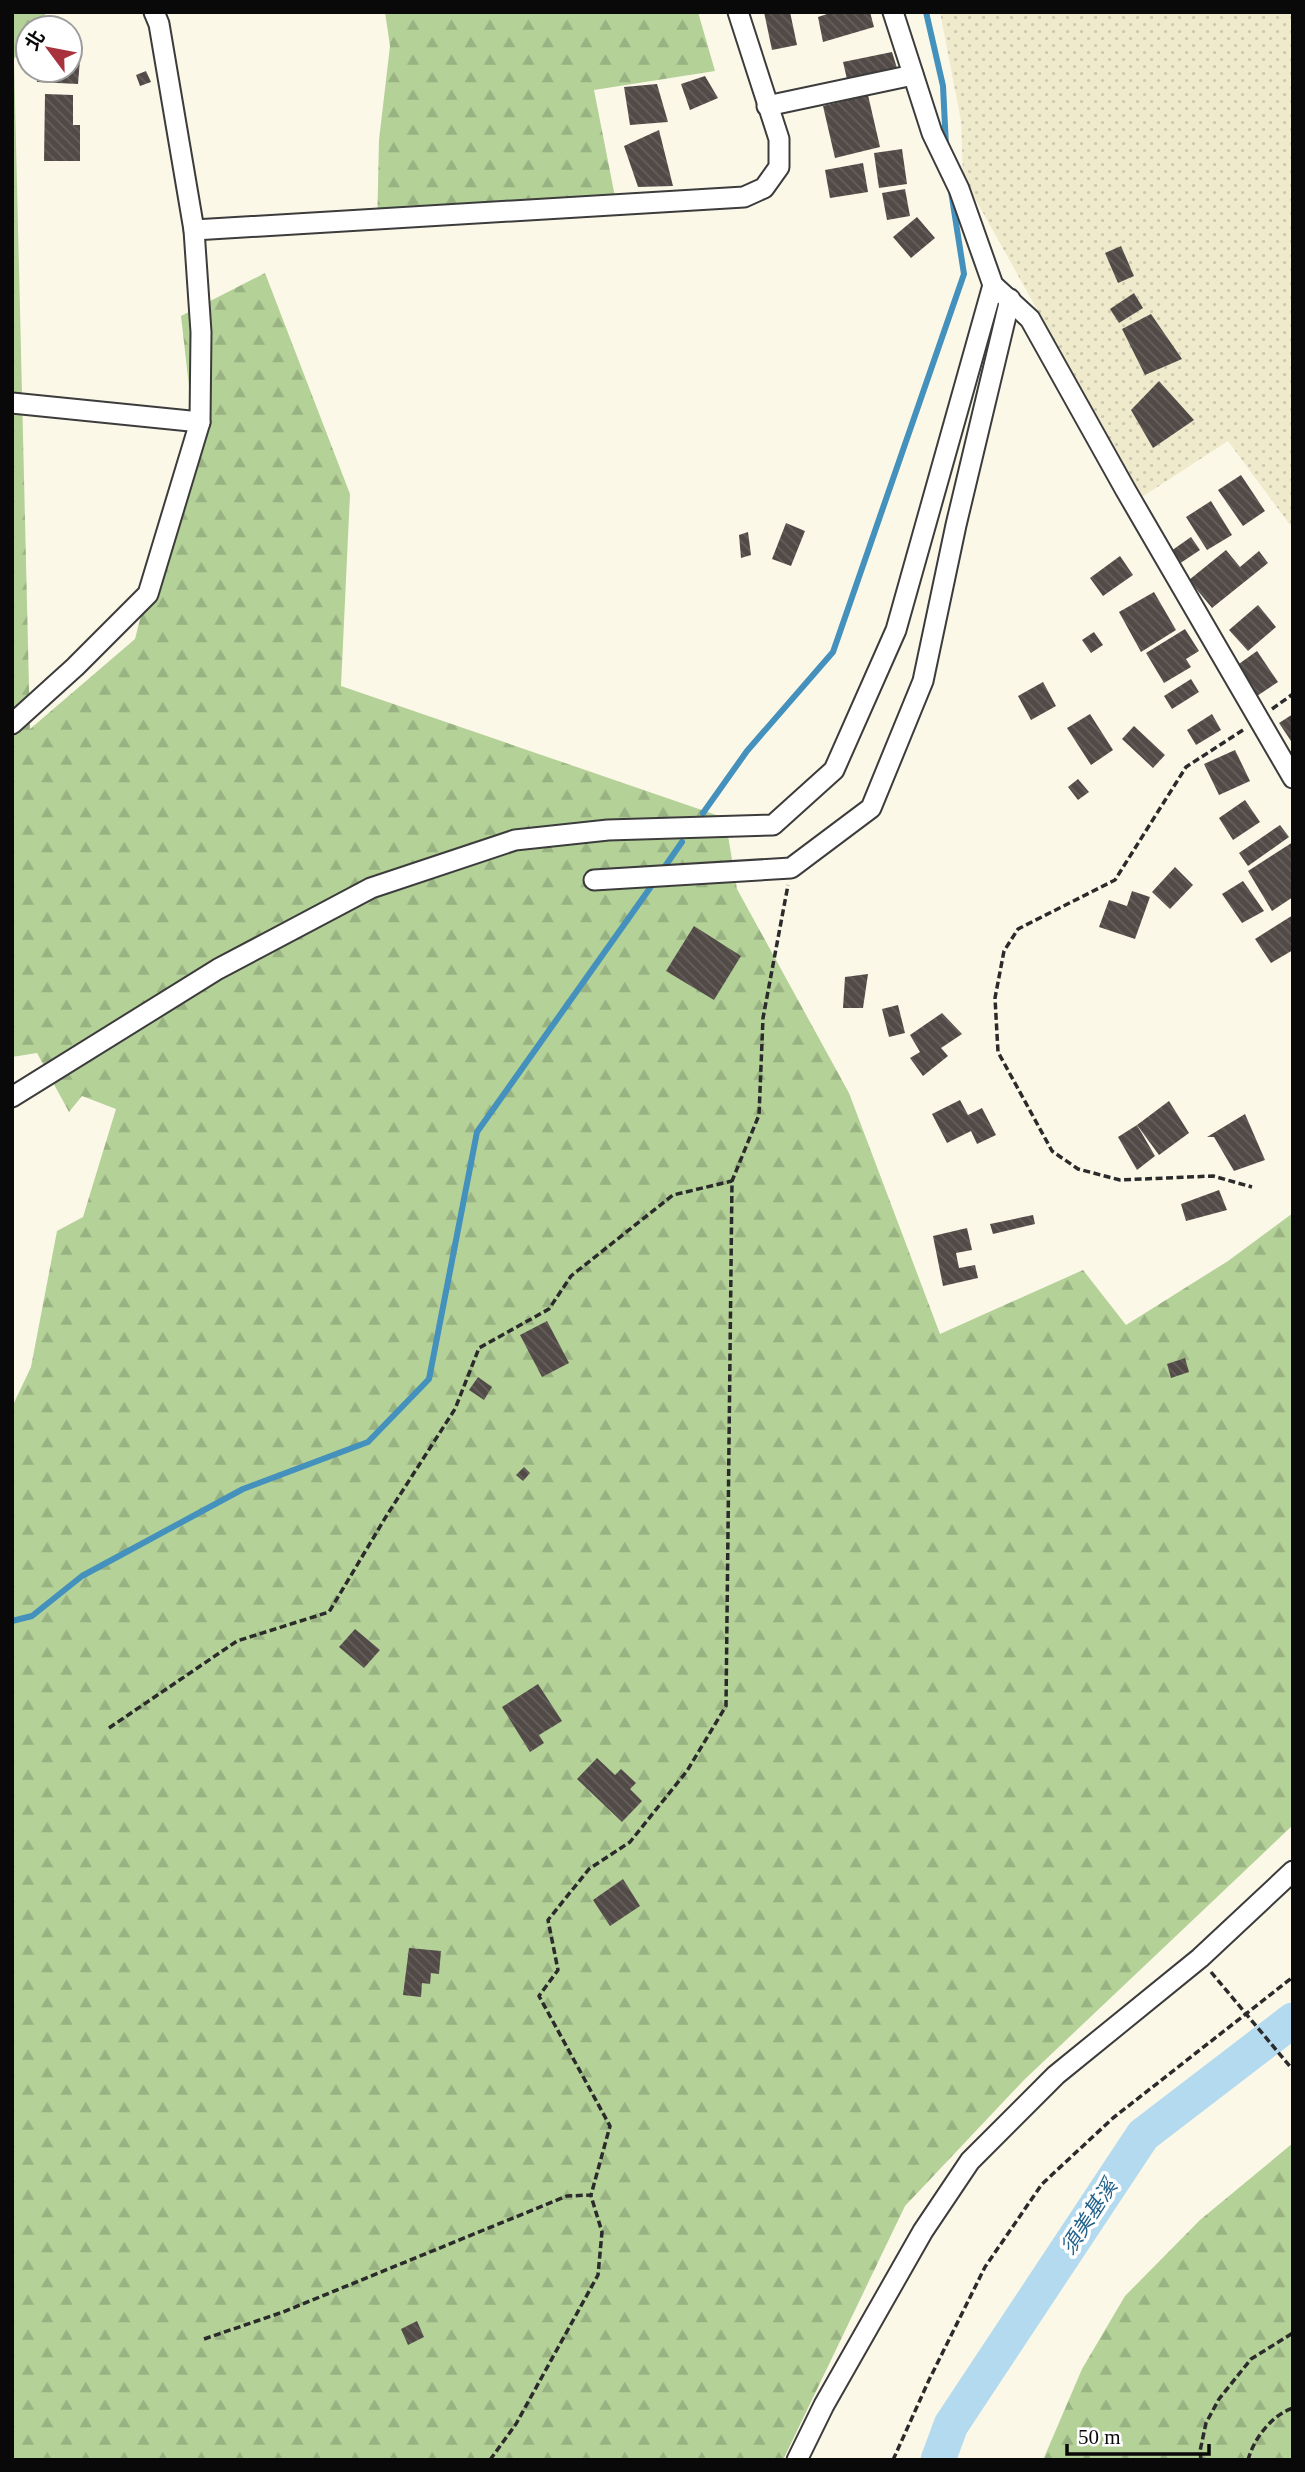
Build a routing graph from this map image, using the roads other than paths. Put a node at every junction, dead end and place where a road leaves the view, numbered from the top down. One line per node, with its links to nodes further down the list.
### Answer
1 (154, 12): 6 (street)
2 (738, 12): 5 (street)
3 (893, 12): 4 (street)
4 (913, 75): 5 (street); 7 (street)
5 (767, 106): 6 (street)
6 (194, 230): 10 (street)
7 (993, 285): 8 (street); 14 (street)
8 (1010, 299): 12 (street); 13 (street)
9 (12, 403): 10 (street)
10 (200, 422): 11 (street)
11 (12, 724)
12 (1293, 778)
13 (594, 880)
14 (12, 1097)
15 (1293, 1871): 16 (street)
16 (797, 2460)

